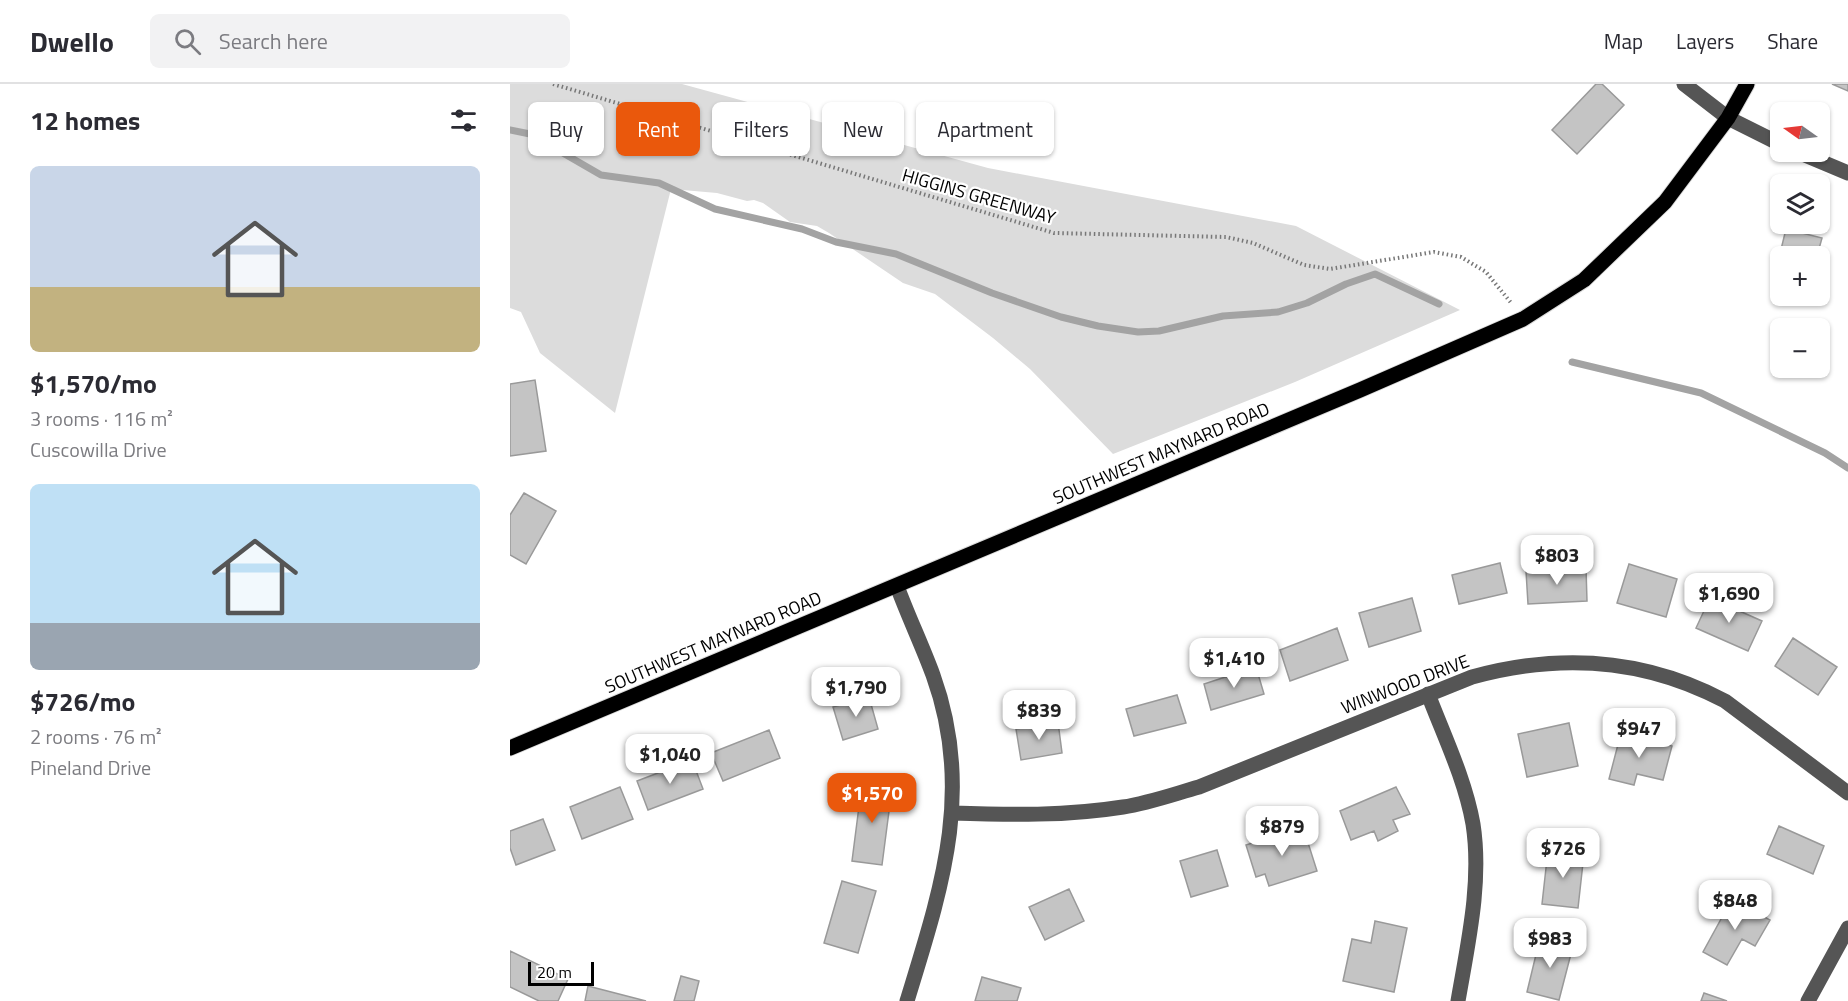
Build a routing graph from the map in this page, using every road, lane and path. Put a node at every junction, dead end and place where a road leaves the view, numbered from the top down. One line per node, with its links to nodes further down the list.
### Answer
1 (553, 84): 8 (path, HIGGINS GREENWAY)
2 (1684, 84): 4 (street)
3 (1747, 84): 4 (main road, SOUTHWEST MAYNARD ROAD)
4 (1728, 118): 5 (street); 8 (main road, SOUTHWEST MAYNARD ROAD)
5 (1770, 139)
6 (1821, 162): 7 (street)
7 (1848, 173)
8 (1523, 319): 9 (main road, SOUTHWEST MAYNARD ROAD)
9 (897, 586): 11 (main road, SOUTHWEST MAYNARD ROAD); 13 (street)
10 (1428, 694): 12 (street, WINWOOD DRIVE); 13 (street, WINWOOD DRIVE); 16 (street)
11 (510, 748)
12 (1848, 793)
13 (952, 813): 15 (street)
14 (1848, 928): 17 (street)
15 (907, 1001)
16 (1458, 1001)
17 (1808, 1001)

